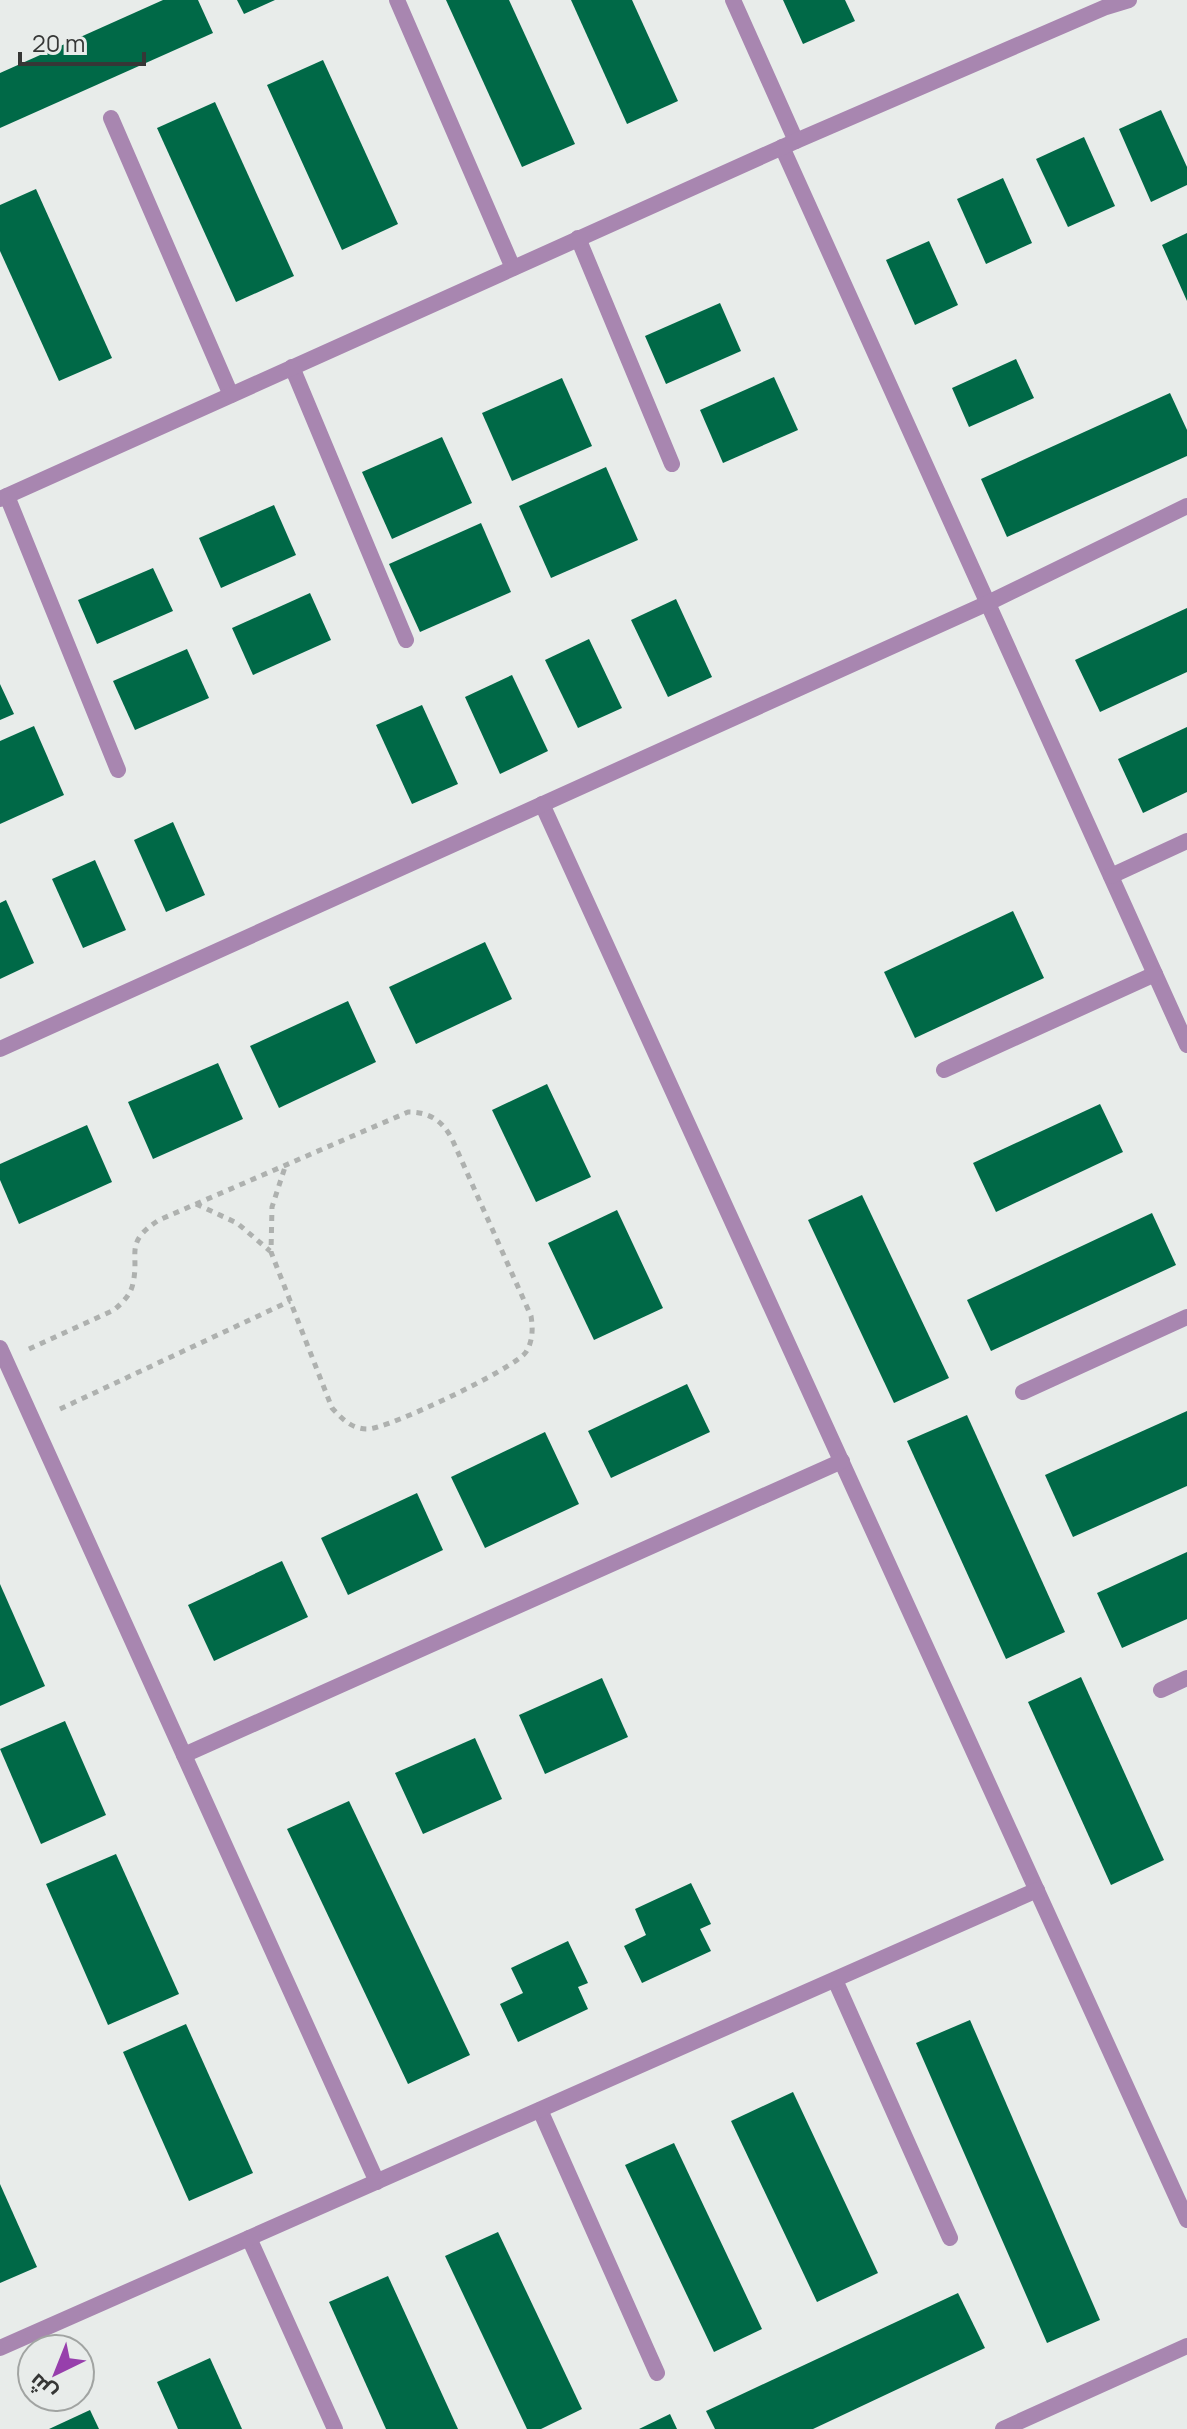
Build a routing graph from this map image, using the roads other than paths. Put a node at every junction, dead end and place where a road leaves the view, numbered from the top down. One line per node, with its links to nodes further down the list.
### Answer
1 (397, 0): 8 (street)
2 (733, 0): 6 (street)
3 (1129, 0): 4 (street)
4 (1110, 4): 6 (street)
5 (111, 118): 10 (street)
6 (789, 144): 7 (street); 14 (street)
7 (578, 238): 8 (street); 11 (street)
8 (513, 268): 9 (street)
9 (292, 367): 10 (street); 15 (street)
10 (231, 395): 12 (street)
11 (672, 464)
12 (4, 498): 16 (street)
13 (1187, 506): 14 (street)
14 (988, 603): 17 (street); 19 (street)
15 (406, 640)
16 (118, 770)
17 (542, 804): 22 (street); 27 (street)
18 (1187, 841): 19 (street)
19 (1111, 876): 20 (street)
20 (1155, 974): 21 (street); 23 (street)
21 (1187, 1045)
22 (0, 1049)
23 (944, 1070)
24 (1187, 1317): 26 (street)
25 (3, 1354): 30 (street)
26 (1023, 1392)
27 (842, 1461): 30 (street); 31 (street)
28 (1187, 1678): 29 (street)
29 (1161, 1690)
30 (184, 1755): 34 (street)
31 (1037, 1890): 32 (street); 35 (street)
32 (835, 1980): 33 (street); 37 (street)
33 (540, 2110): 34 (street); 40 (street)
34 (377, 2182): 36 (street)
35 (1187, 2220)
36 (249, 2238): 39 (street); 41 (street)
37 (950, 2238)
38 (1187, 2346): 42 (street)
39 (0, 2348)
40 (657, 2373)
41 (335, 2429)
42 (1003, 2429)

